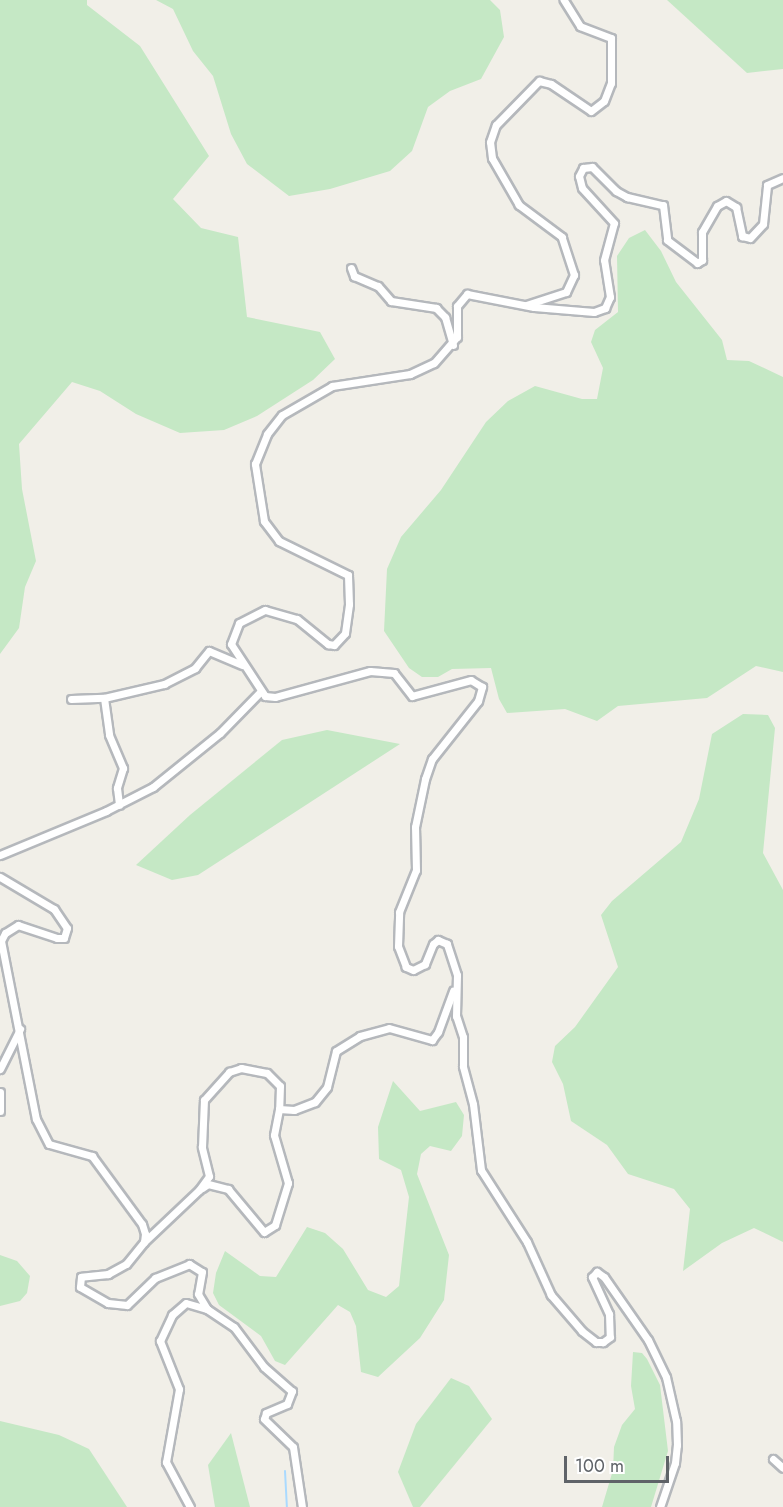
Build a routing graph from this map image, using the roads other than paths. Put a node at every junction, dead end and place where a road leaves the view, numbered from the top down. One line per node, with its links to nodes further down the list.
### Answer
1 (564, 0): 4 (street)
2 (783, 178): 4 (street)
3 (351, 268): 5 (street)
4 (526, 305): 5 (street)
5 (453, 345): 6 (street)
6 (244, 666): 7 (street); 8 (street)
7 (260, 692): 10 (street); 13 (street)
8 (104, 698): 9 (street); 10 (street)
9 (71, 699)
10 (119, 806): 11 (street)
11 (0, 855)
12 (0, 877): 14 (street)
13 (458, 984): 17 (street); 26 (street)
14 (20, 1029): 15 (street); 20 (street)
15 (0, 1069)
16 (0, 1092): 18 (street)
17 (279, 1110): 19 (street); 19 (street)
18 (0, 1111)
19 (200, 1190): 20 (street)
20 (144, 1242): 21 (street)
21 (207, 1309): 24 (street); 25 (street)
22 (772, 1459): 23 (street)
23 (783, 1468)
24 (190, 1507)
25 (302, 1507)
26 (660, 1507)

